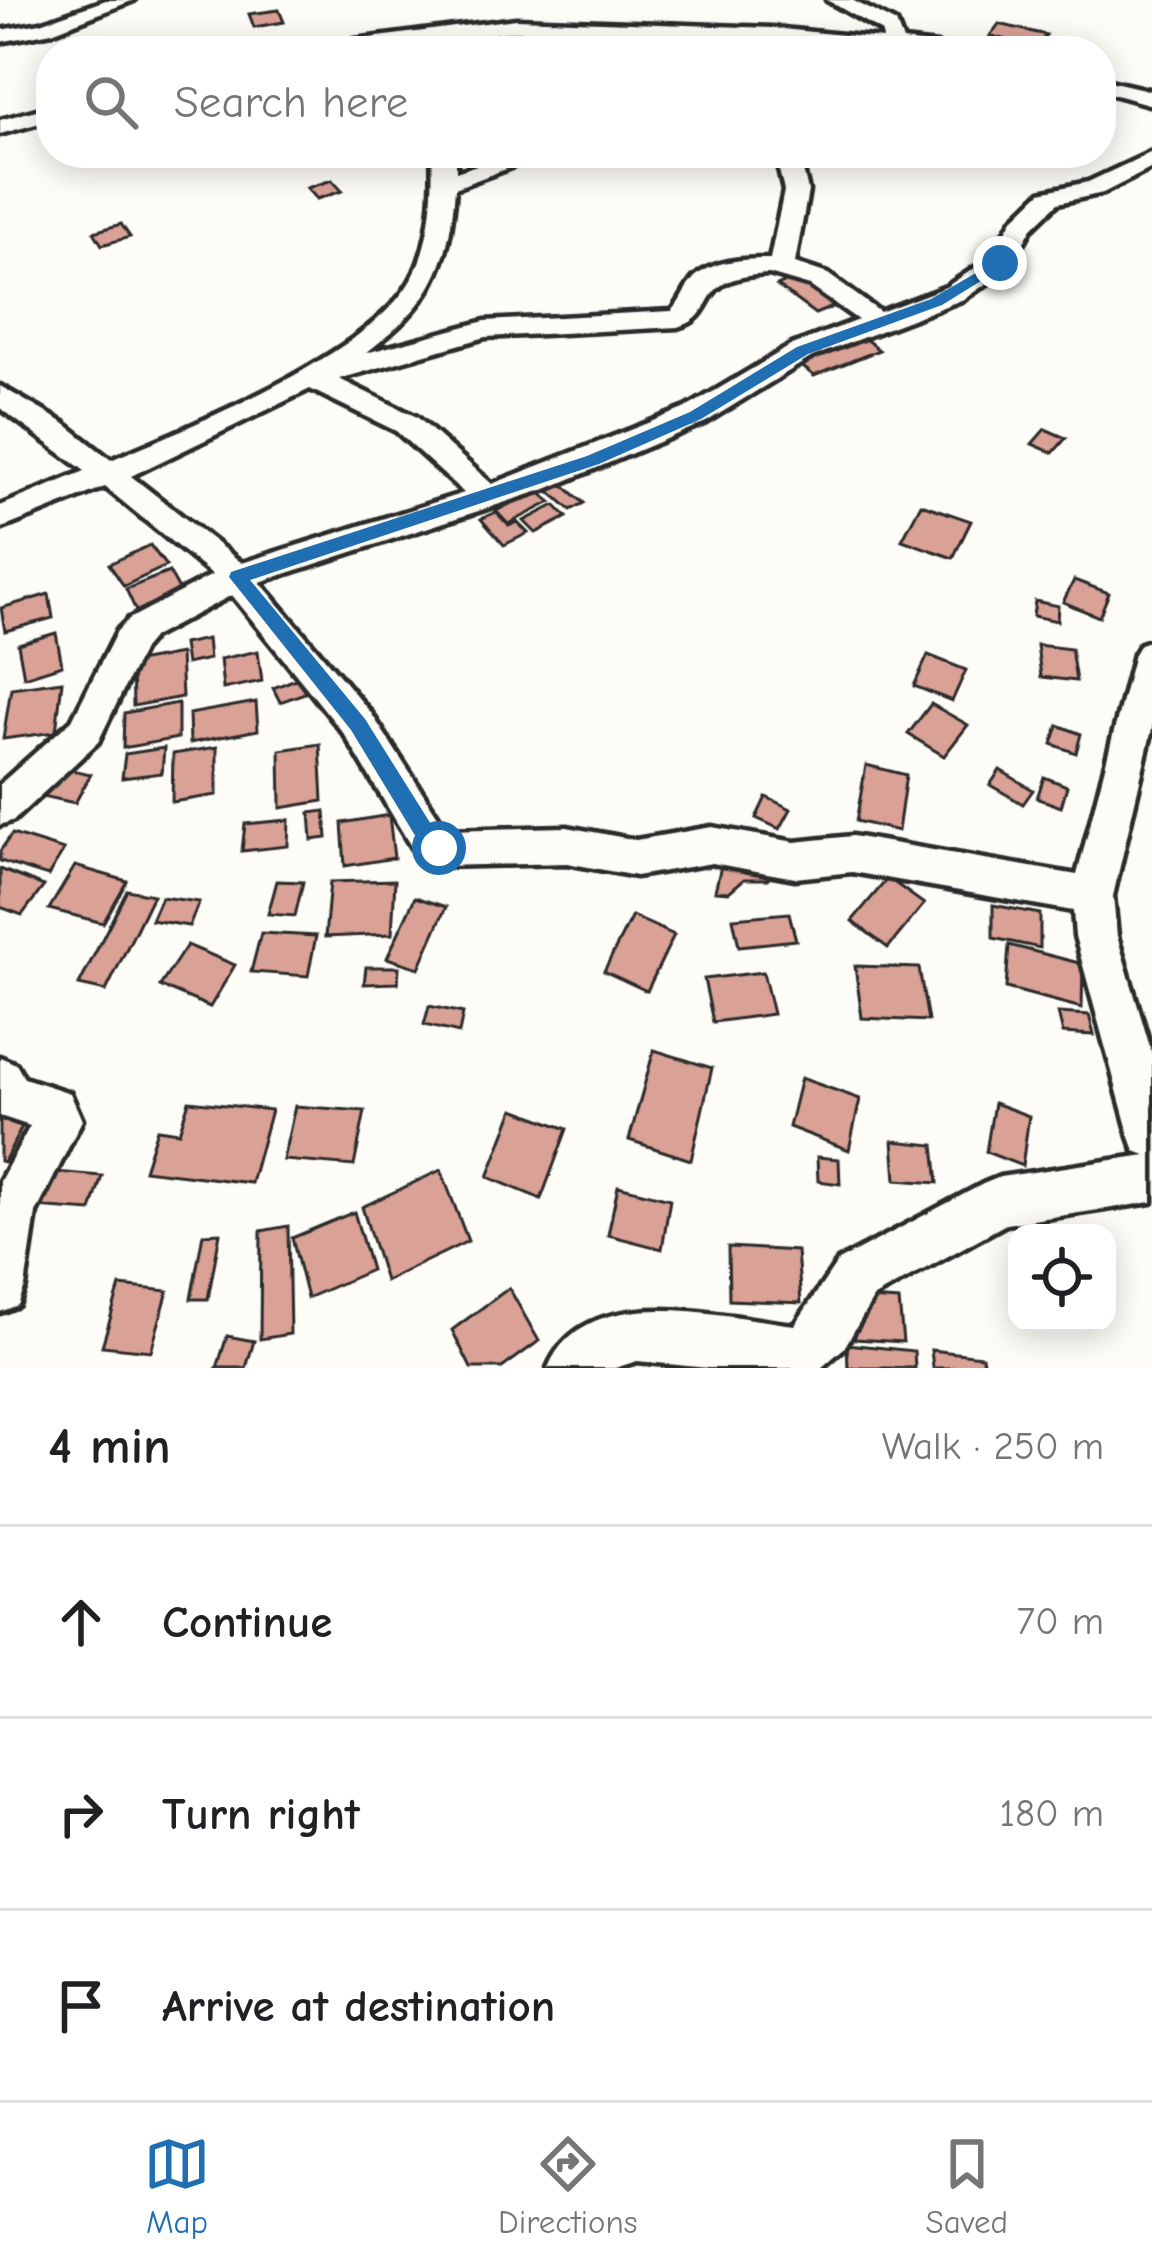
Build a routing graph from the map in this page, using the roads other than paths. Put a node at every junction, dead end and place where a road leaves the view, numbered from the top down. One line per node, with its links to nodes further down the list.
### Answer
1 (124, 0): 6 (street)
2 (515, 0): 4 (street)
3 (837, 0): 11 (street)
4 (475, 27): 5 (street); 7 (street); 8 (street)
5 (634, 32): 9 (street); 10 (street)
6 (0, 36)
7 (416, 36)
8 (468, 36)
9 (641, 36)
10 (788, 36)
11 (887, 36)
12 (1116, 89): 13 (street)
13 (1152, 98)
14 (36, 117): 15 (street)
15 (0, 127)
16 (1152, 159): 22 (street)
17 (444, 168): 20 (street)
18 (491, 168): 20 (street)
19 (791, 168): 21 (street)
20 (443, 184): 23 (street)
21 (782, 266): 22 (street); 23 (street)
22 (877, 323): 26 (street)
23 (309, 378): 25 (street); 26 (street)
24 (0, 395): 25 (street)
25 (106, 475): 27 (street); 28 (street)
26 (486, 496): 28 (street)
27 (0, 518)
28 (238, 577): 30 (street); 31 (street)
29 (1152, 654): 31 (street)
30 (0, 808)
31 (1092, 896): 33 (street)
32 (0, 1080): 35 (street)
33 (1152, 1134)
34 (1152, 1178): 36 (street)
35 (0, 1287)
36 (574, 1368)

